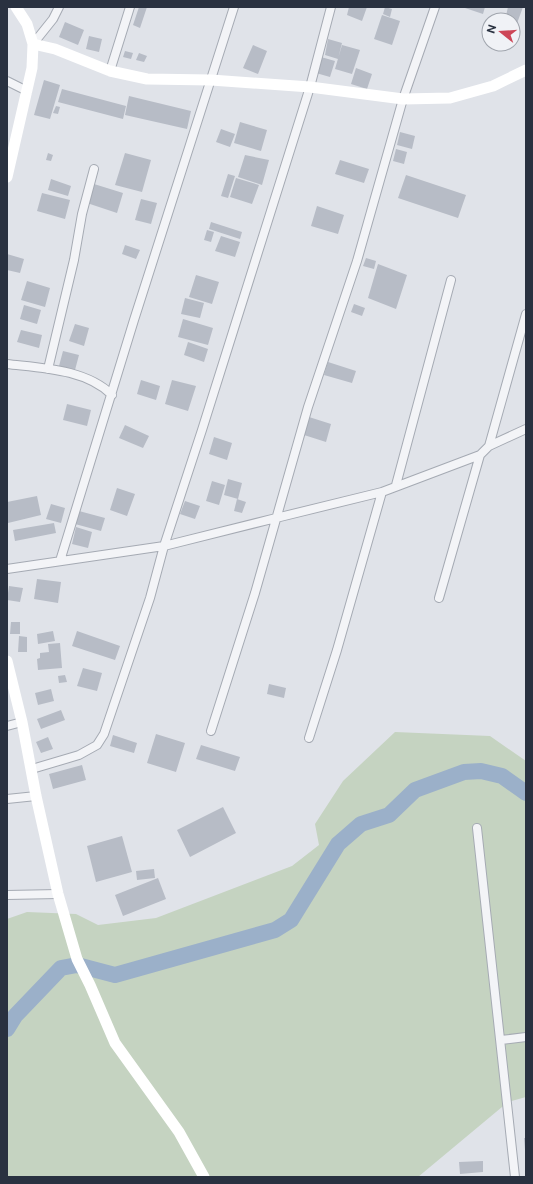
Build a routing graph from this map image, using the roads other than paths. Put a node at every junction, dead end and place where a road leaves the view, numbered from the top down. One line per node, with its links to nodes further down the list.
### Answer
1 (16, 7): 7 (main road)
2 (59, 7): 7 (street)
3 (130, 7): 9 (street)
4 (234, 7): 10 (street)
5 (330, 7): 12 (street)
6 (435, 7): 14 (street)
7 (33, 44): 9 (main road); 13 (main road)
8 (526, 70): 14 (main road)
9 (110, 71): 10 (main road)
10 (212, 80): 12 (main road); 21 (street)
11 (7, 81): 13 (street)
12 (310, 87): 14 (main road); 28 (street)
13 (27, 90): 16 (main road)
14 (403, 99): 27 (street)
15 (94, 170): 20 (street)
16 (7, 177)
17 (450, 280): 25 (street)
18 (526, 314): 23 (street)
19 (7, 364): 20 (street)
20 (48, 369): 21 (street)
21 (112, 395): 29 (street)
22 (526, 429): 23 (street)
23 (489, 446): 24 (street)
24 (480, 455): 25 (street); 31 (street)
25 (396, 485): 26 (street)
26 (382, 492): 27 (street); 36 (street)
27 (276, 518): 28 (street); 35 (street)
28 (164, 546): 29 (street); 37 (street)
29 (60, 561): 30 (street)
30 (7, 569)
31 (439, 598)
32 (7, 661): 33 (main road)
33 (22, 722): 34 (street); 37 (main road)
34 (7, 726)
35 (211, 731)
36 (309, 738)
37 (32, 768): 38 (main road)
38 (36, 796): 39 (street); 42 (main road)
39 (7, 798)
40 (477, 828): 44 (street)
41 (7, 894): 42 (street)
42 (58, 894): 45 (main road)
43 (526, 1037): 44 (street)
44 (501, 1040): 46 (street)
45 (204, 1177)
46 (515, 1177)

